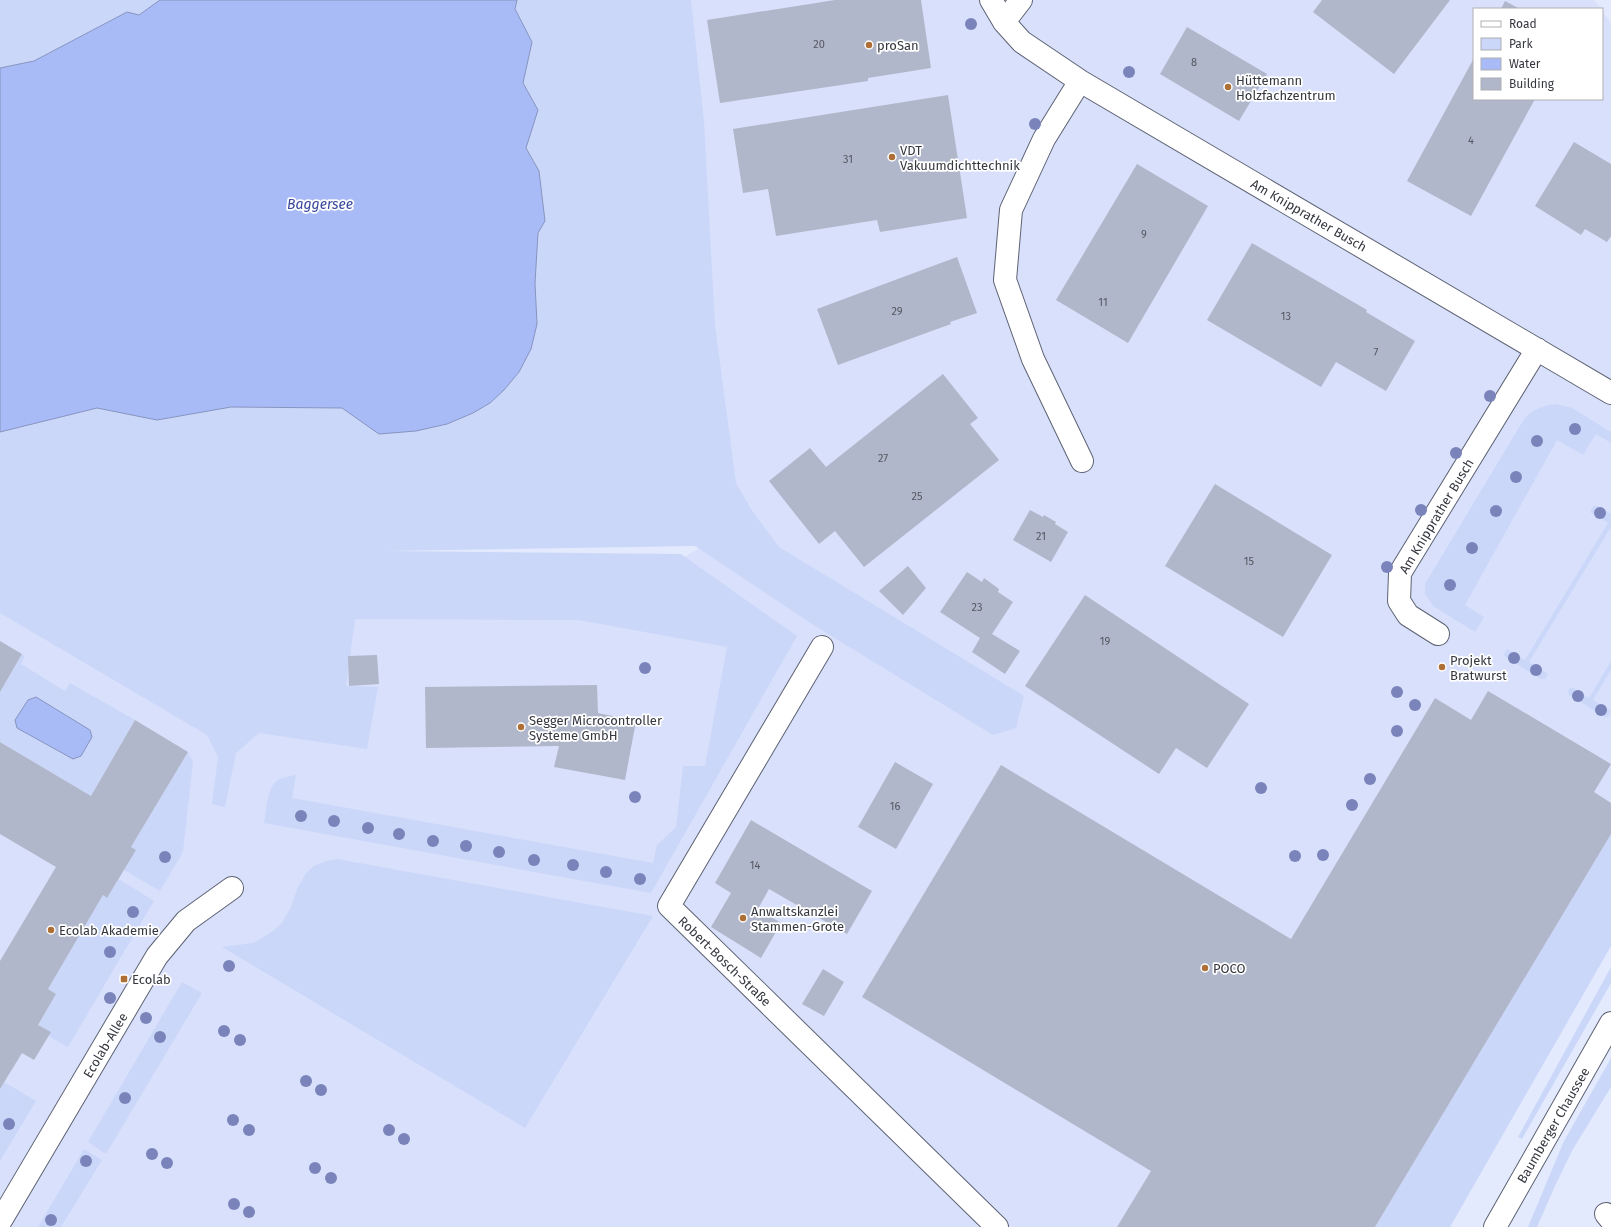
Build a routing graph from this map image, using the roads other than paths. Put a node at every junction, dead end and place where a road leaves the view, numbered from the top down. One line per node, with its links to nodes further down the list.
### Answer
1 (991, 0): 3 (street, Am Knipprather Busch)
2 (1021, 0): 3 (street)
3 (1004, 22): 4 (street, Am Knipprather Busch)
4 (1080, 81): 5 (street, Am Knipprather Busch); 7 (street)
5 (1538, 349): 6 (street, Am Knipprather Busch); 8 (street, Am Knipprather Busch)
6 (1611, 393)
7 (1082, 461)
8 (1438, 634)
9 (822, 647): 13 (street, Robert-Bosch-Straße)
10 (232, 888): 12 (street, Ecolab-Allee)
11 (1611, 1023): 14 (street, Baumberger Chaussee)
12 (0, 1222)
13 (997, 1227)
14 (1495, 1227)

